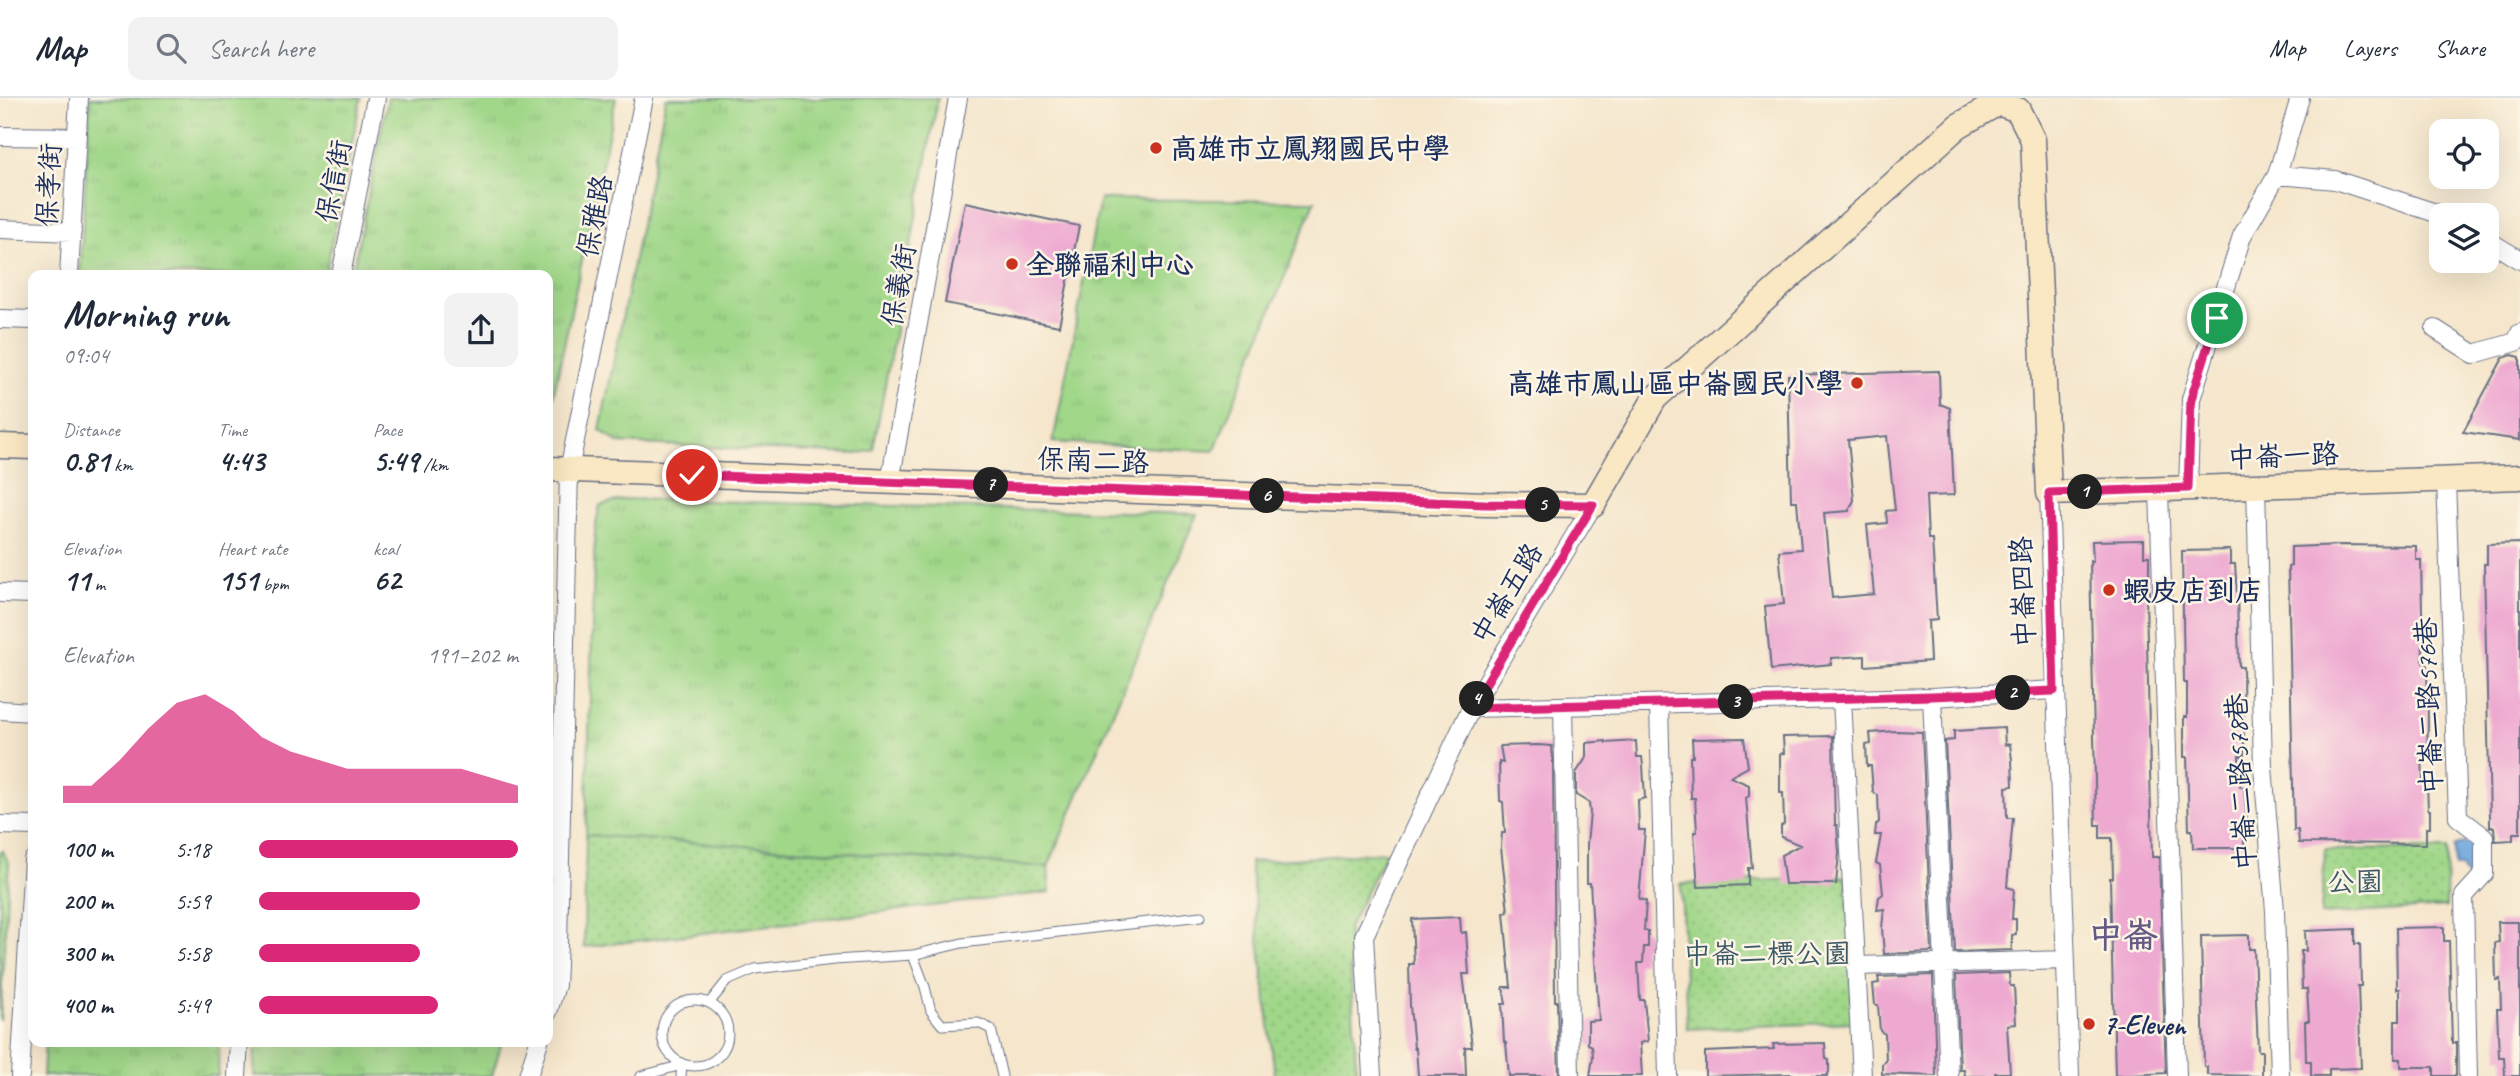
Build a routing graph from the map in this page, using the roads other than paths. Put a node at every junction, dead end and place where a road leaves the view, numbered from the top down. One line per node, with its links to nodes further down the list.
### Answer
1 (79, 98): 8 (street, 保孝街)
2 (376, 98): 16 (street, 保信街)
3 (644, 98): 23 (street, 保雅路)
4 (958, 98): 26 (street, 保義街)
5 (2300, 98): 9 (street)
6 (2018, 104): 30 (street, 中崙四路); 31 (street, 中崙五路)
7 (0, 136): 8 (street)
8 (77, 137): 12 (street, 保孝街)
9 (2277, 175): 10 (street); 28 (street)
10 (2429, 211)
11 (0, 229): 12 (street)
12 (72, 232): 15 (street, 保孝街)
13 (2499, 247): 14 (street)
14 (2520, 260)
15 (69, 270)
16 (342, 270)
17 (0, 319): 18 (street)
18 (28, 320)
19 (2435, 329): 20 (street)
20 (2520, 333)
21 (0, 446): 22 (street)
22 (28, 447)
23 (558, 470): 26 (street, 保南二路); 44 (street, 保雅路)
24 (2520, 477): 25 (street, 中崙一路)
25 (2446, 480): 27 (street, 中崙一路); 70 (street, 中崙二路576巷)
26 (890, 482): 31 (street, 保南二路)
27 (2256, 485): 28 (street, 中崙一路); 69 (street, 中崙二路578巷)
28 (2188, 488): 29 (street, 中崙一路)
29 (2159, 489): 30 (street, 中崙一路); 68 (street)
30 (2049, 493): 34 (street, 中崙四路)
31 (1593, 505): 39 (street, 中崙五路)
32 (0, 593): 33 (street)
33 (28, 594)
34 (2054, 691): 35 (street); 48 (street, 中崙四路)
35 (1932, 696): 36 (street); 49 (street)
36 (1842, 699): 37 (street); 50 (street)
37 (1659, 704): 38 (street); 64 (street)
38 (1563, 706): 39 (street); 63 (street)
39 (1471, 708): 62 (street, 中崙五路)
40 (0, 710): 41 (street)
41 (28, 712)
42 (0, 825): 43 (street)
43 (28, 826)
44 (554, 847): 51 (street, 保雅路)
45 (1201, 916): 47 (lane)
46 (28, 943): 56 (street)
47 (914, 955): 52 (lane); 61 (lane)
48 (2065, 960): 49 (street); 67 (street, 中崙四路)
49 (1945, 962): 50 (street); 66 (street)
50 (1856, 966): 65 (street)
51 (553, 995)
52 (710, 1002): 55 (lane); 55 (lane)
53 (239, 1047): 57 (street)
54 (537, 1047): 58 (street)
55 (682, 1065): 59 (lane); 60 (lane)
56 (20, 1076)
57 (237, 1076)
58 (528, 1076)
59 (641, 1076)
60 (681, 1076)
61 (1002, 1076)
62 (1371, 1076)
63 (1570, 1076)
64 (1668, 1076)
65 (1861, 1076)
66 (1949, 1076)
67 (2070, 1076)
68 (2177, 1076)
69 (2280, 1076)
70 (2468, 1076)

